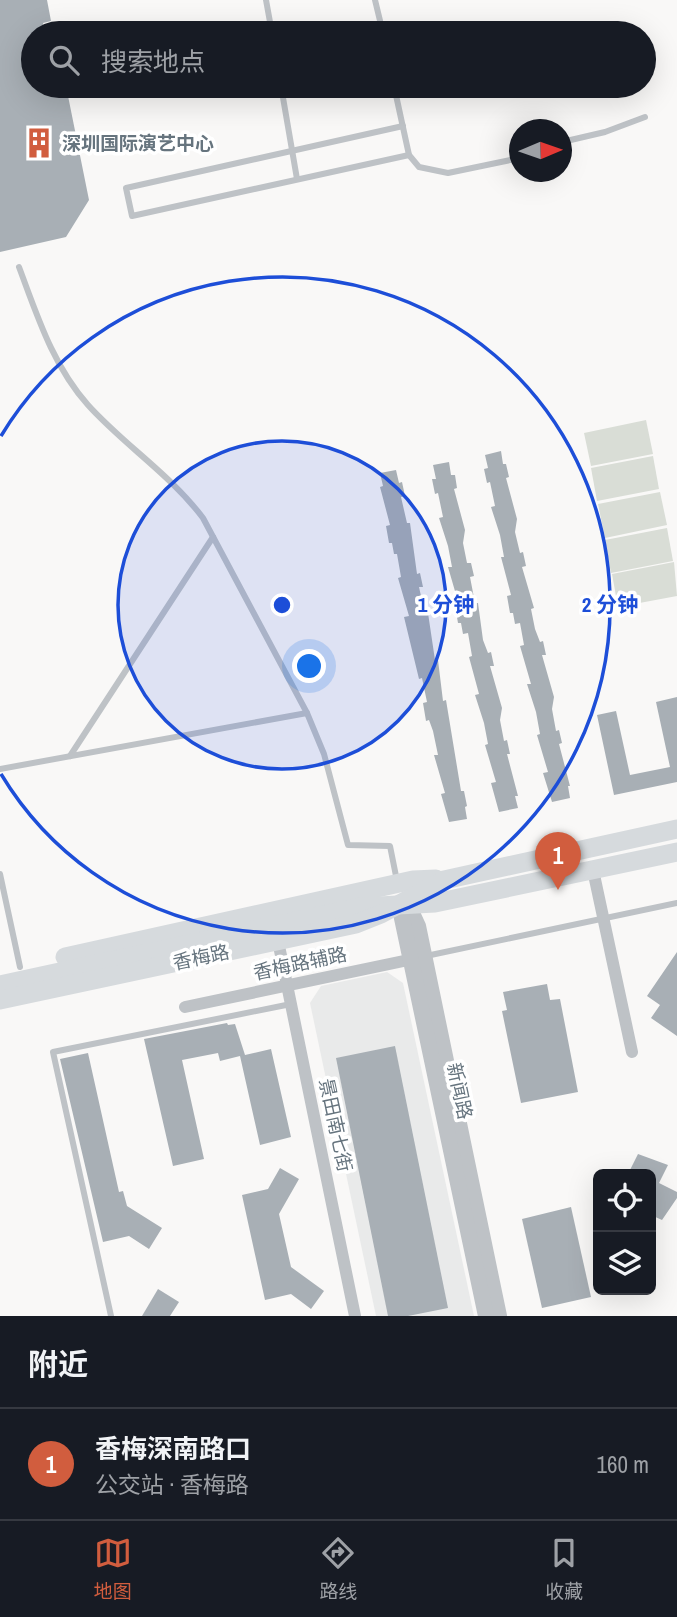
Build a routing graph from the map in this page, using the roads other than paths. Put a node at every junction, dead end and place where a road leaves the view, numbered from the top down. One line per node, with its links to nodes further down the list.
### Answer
1 (266, 0): 3 (lane)
2 (375, 0): 4 (lane)
3 (270, 21)
4 (380, 21)
5 (283, 98): 10 (lane)
6 (397, 98): 8 (lane)
7 (645, 117): 9 (lane)
8 (403, 127): 10 (lane); 11 (lane)
9 (572, 140)
10 (291, 151): 13 (lane); 13 (lane)
11 (409, 155): 12 (lane); 13 (lane)
12 (509, 160)
13 (297, 179)
14 (19, 267): 15 (lane)
15 (213, 537): 16 (lane); 17 (lane)
16 (307, 713): 17 (lane); 24 (lane)
17 (70, 756): 18 (lane)
18 (0, 769)
19 (677, 830): 23 (main road, 香梅路)
20 (677, 852): 21 (main road, 香梅路)
21 (593, 870): 27 (main road, 香梅路); 28 (street)
22 (0, 874): 32 (lane)
23 (444, 880): 24 (main road); 26 (main road, 香梅路)
24 (398, 884): 32 (main road)
25 (677, 903): 28 (lane)
26 (399, 904): 27 (main road, 香梅路); 29 (street, 新闻路); 30 (main road, 香梅路); 31 (street, 新闻路); 34 (main road, 香梅路)
27 (429, 904): 29 (street)
28 (602, 919): 31 (lane); 39 (street)
29 (418, 926): 31 (street, 新闻路)
30 (278, 941): 35 (street, 景田南七街); 36 (main road, 香梅路)
31 (417, 958): 35 (street, 香梅路辅路); 42 (street, 新闻路); 43 (street, 新闻路)
32 (20, 967): 33 (main road)
33 (0, 972)
34 (0, 985)
35 (288, 986): 37 (street, 景田南七街); 38 (street, 香梅路辅路)
36 (0, 1000)
37 (291, 1004): 40 (lane); 41 (street, 景田南七街)
38 (185, 1007)
39 (632, 1052)
40 (111, 1316)
41 (355, 1316)
42 (486, 1316)
43 (499, 1316)

